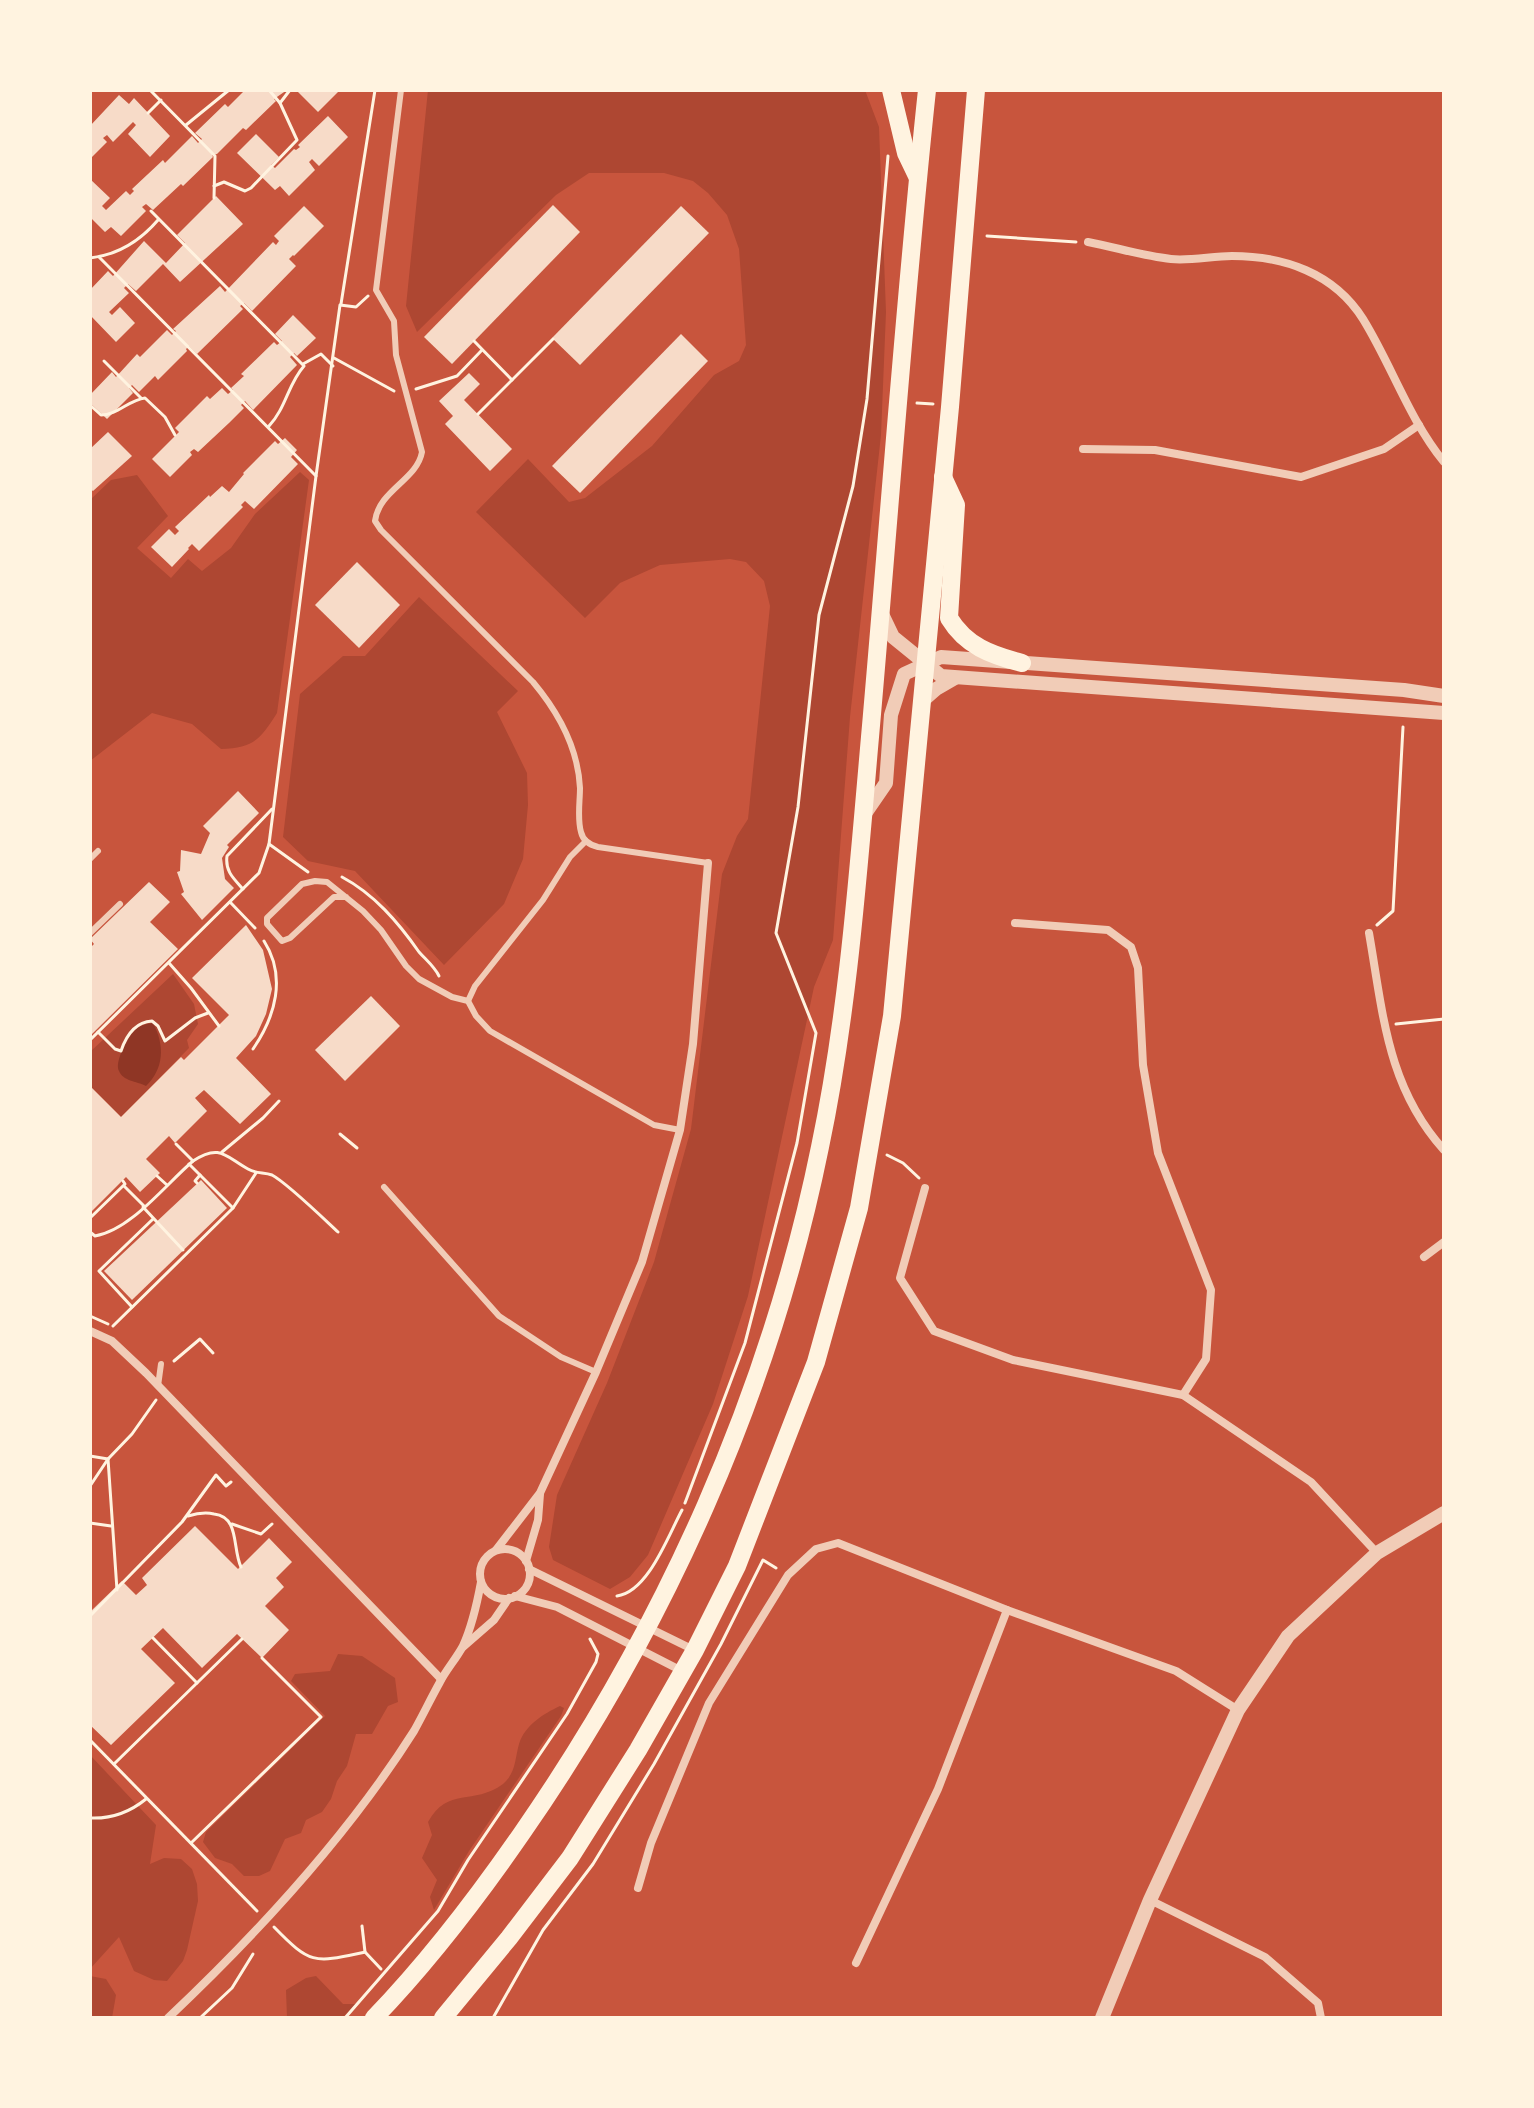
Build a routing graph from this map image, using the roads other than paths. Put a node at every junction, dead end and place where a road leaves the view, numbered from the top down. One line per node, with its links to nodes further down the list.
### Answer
1 (401, 90): 19 (lane)
2 (891, 90): 5 (highway)
3 (927, 90): 5 (highway)
4 (976, 90): 10 (highway)
5 (918, 178): 11 (highway)
6 (1088, 242): 7 (street)
7 (1419, 425): 8 (street); 9 (street)
8 (1083, 449)
9 (1444, 462)
10 (943, 477): 12 (highway); 13 (highway)
11 (881, 612): 13 (street); 18 (highway)
12 (1022, 663): 13 (street); 15 (street)
13 (923, 664): 14 (street); 16 (highway); 18 (street)
14 (955, 678): 16 (street); 17 (street)
15 (1444, 696)
16 (920, 703): 51 (highway)
17 (1444, 713)
18 (863, 816): 48 (highway)
19 (586, 841): 22 (lane); 28 (lane)
20 (98, 851): 21 (lane)
21 (90, 859)
22 (708, 863): 29 (street)
23 (346, 897): 23 (lane); 28 (lane)
24 (120, 904): 26 (lane)
25 (1015, 923): 39 (street)
26 (90, 933)
27 (1369, 933): 30 (street)
28 (468, 1001): 29 (lane)
29 (680, 1130): 37 (street)
30 (1444, 1150)
31 (384, 1187): 37 (lane)
32 (925, 1188): 39 (street)
33 (1444, 1242): 34 (street)
34 (1424, 1257)
35 (90, 1331): 38 (street)
36 (161, 1364): 38 (lane)
37 (596, 1372): 40 (street)
38 (163, 1391): 53 (street)
39 (1183, 1395): 43 (street)
40 (540, 1493): 42 (street); 44 (street)
41 (1444, 1513): 43 (street)
42 (496, 1550): 44 (street); 45 (street)
43 (1377, 1553): 54 (street)
44 (528, 1565): 46 (street); 48 (street)
45 (481, 1582): 46 (street); 50 (street)
46 (512, 1597): 49 (street); 50 (street)
47 (1007, 1610): 54 (street); 55 (street); 57 (street)
48 (649, 1627): 49 (highway); 51 (street)
49 (638, 1646): 52 (street); 59 (highway)
50 (462, 1648): 53 (street)
51 (695, 1650): 52 (highway)
52 (683, 1671): 60 (highway)
53 (441, 1679): 58 (street)
54 (1238, 1710): 56 (street)
55 (638, 1888)
56 (1150, 1900): 61 (street); 62 (street)
57 (856, 1963)
58 (168, 2018)
59 (374, 2018)
60 (443, 2018)
61 (1102, 2018)
62 (1321, 2018)

